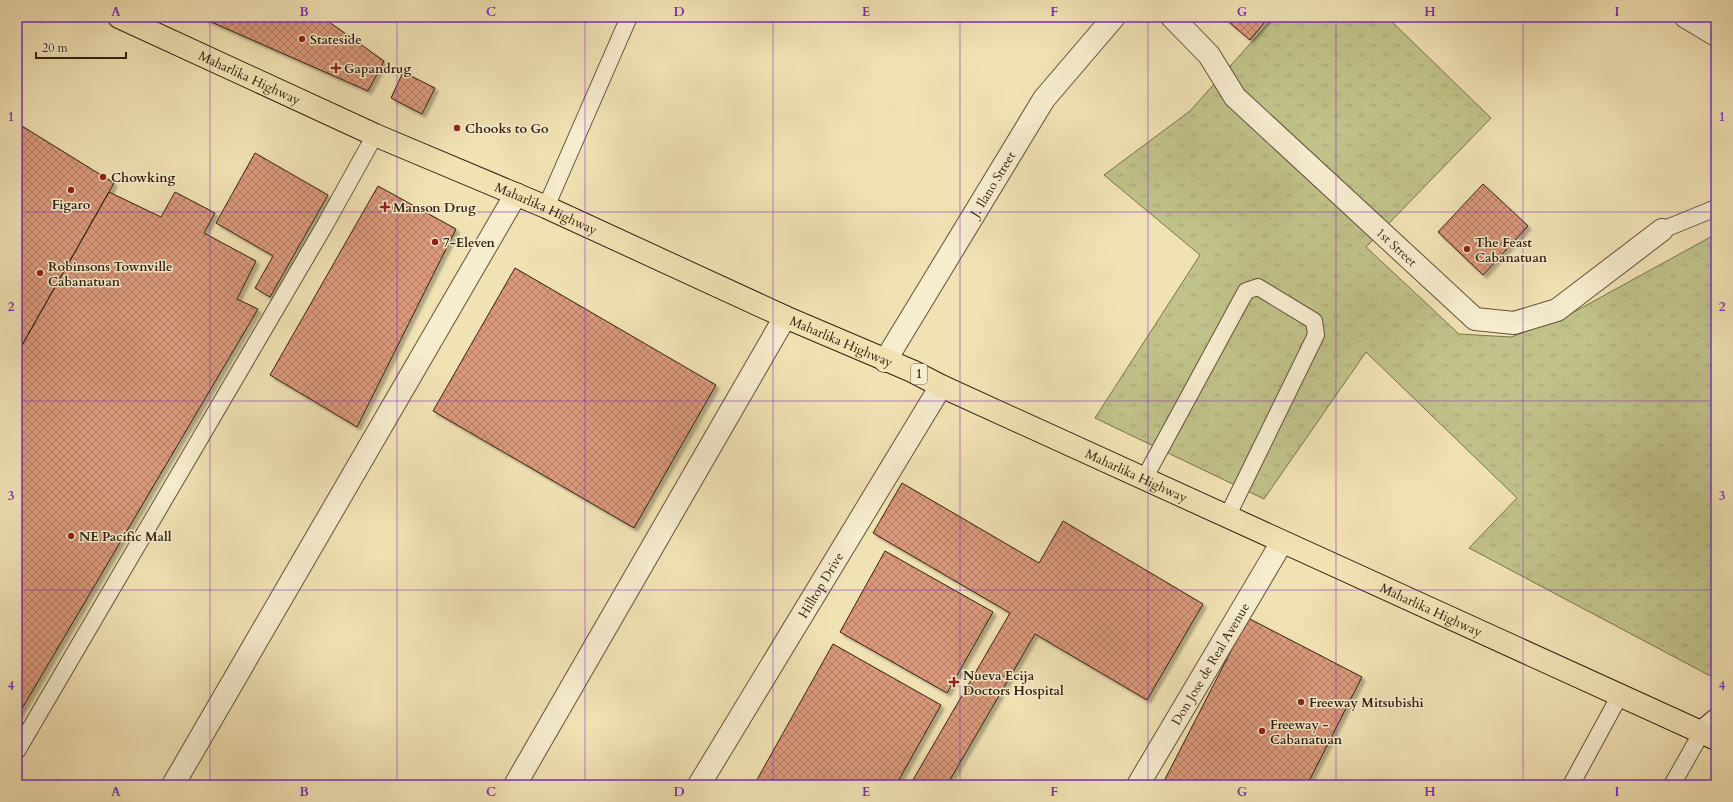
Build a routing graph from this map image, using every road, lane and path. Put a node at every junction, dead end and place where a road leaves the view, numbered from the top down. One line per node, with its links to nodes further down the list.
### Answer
1 (119, 17): 7 (main road, Maharlika Highway / 1)
2 (630, 17): 9 (lane)
3 (1114, 17): 13 (street, J. Ilano Street)
4 (1172, 17): 11 (street, 1st Street)
5 (1686, 17): 6 (street)
6 (1716, 35)
7 (375, 135): 8 (main road, Maharlika Highway / 1); 20 (lane)
8 (516, 194): 9 (main road, Maharlika Highway / 1); 21 (street)
9 (546, 207): 12 (main road, Maharlika Highway / 1)
10 (1716, 208): 11 (lane)
11 (1662, 230)
12 (785, 316): 13 (main road, Maharlika Highway / 1); 22 (street)
13 (885, 361): 14 (main road, Maharlika Highway / 1)
14 (941, 386): 15 (main road, Maharlika Highway / 1); 23 (street, Hilltop Drive)
15 (1144, 479): 16 (main road, Maharlika Highway / 1); 16 (lane)
16 (1226, 517): 17 (main road, Maharlika Highway / 1)
17 (1282, 542): 18 (main road, Maharlika Highway / 1); 24 (street, Don Jose de Real Avenue)
18 (1620, 695): 19 (main road, Maharlika Highway / 1); 25 (lane)
19 (1711, 730): 26 (lane)
20 (17, 751)
21 (173, 785)
22 (515, 785)
23 (699, 785)
24 (1138, 785)
25 (1571, 785)
26 (1672, 785)

